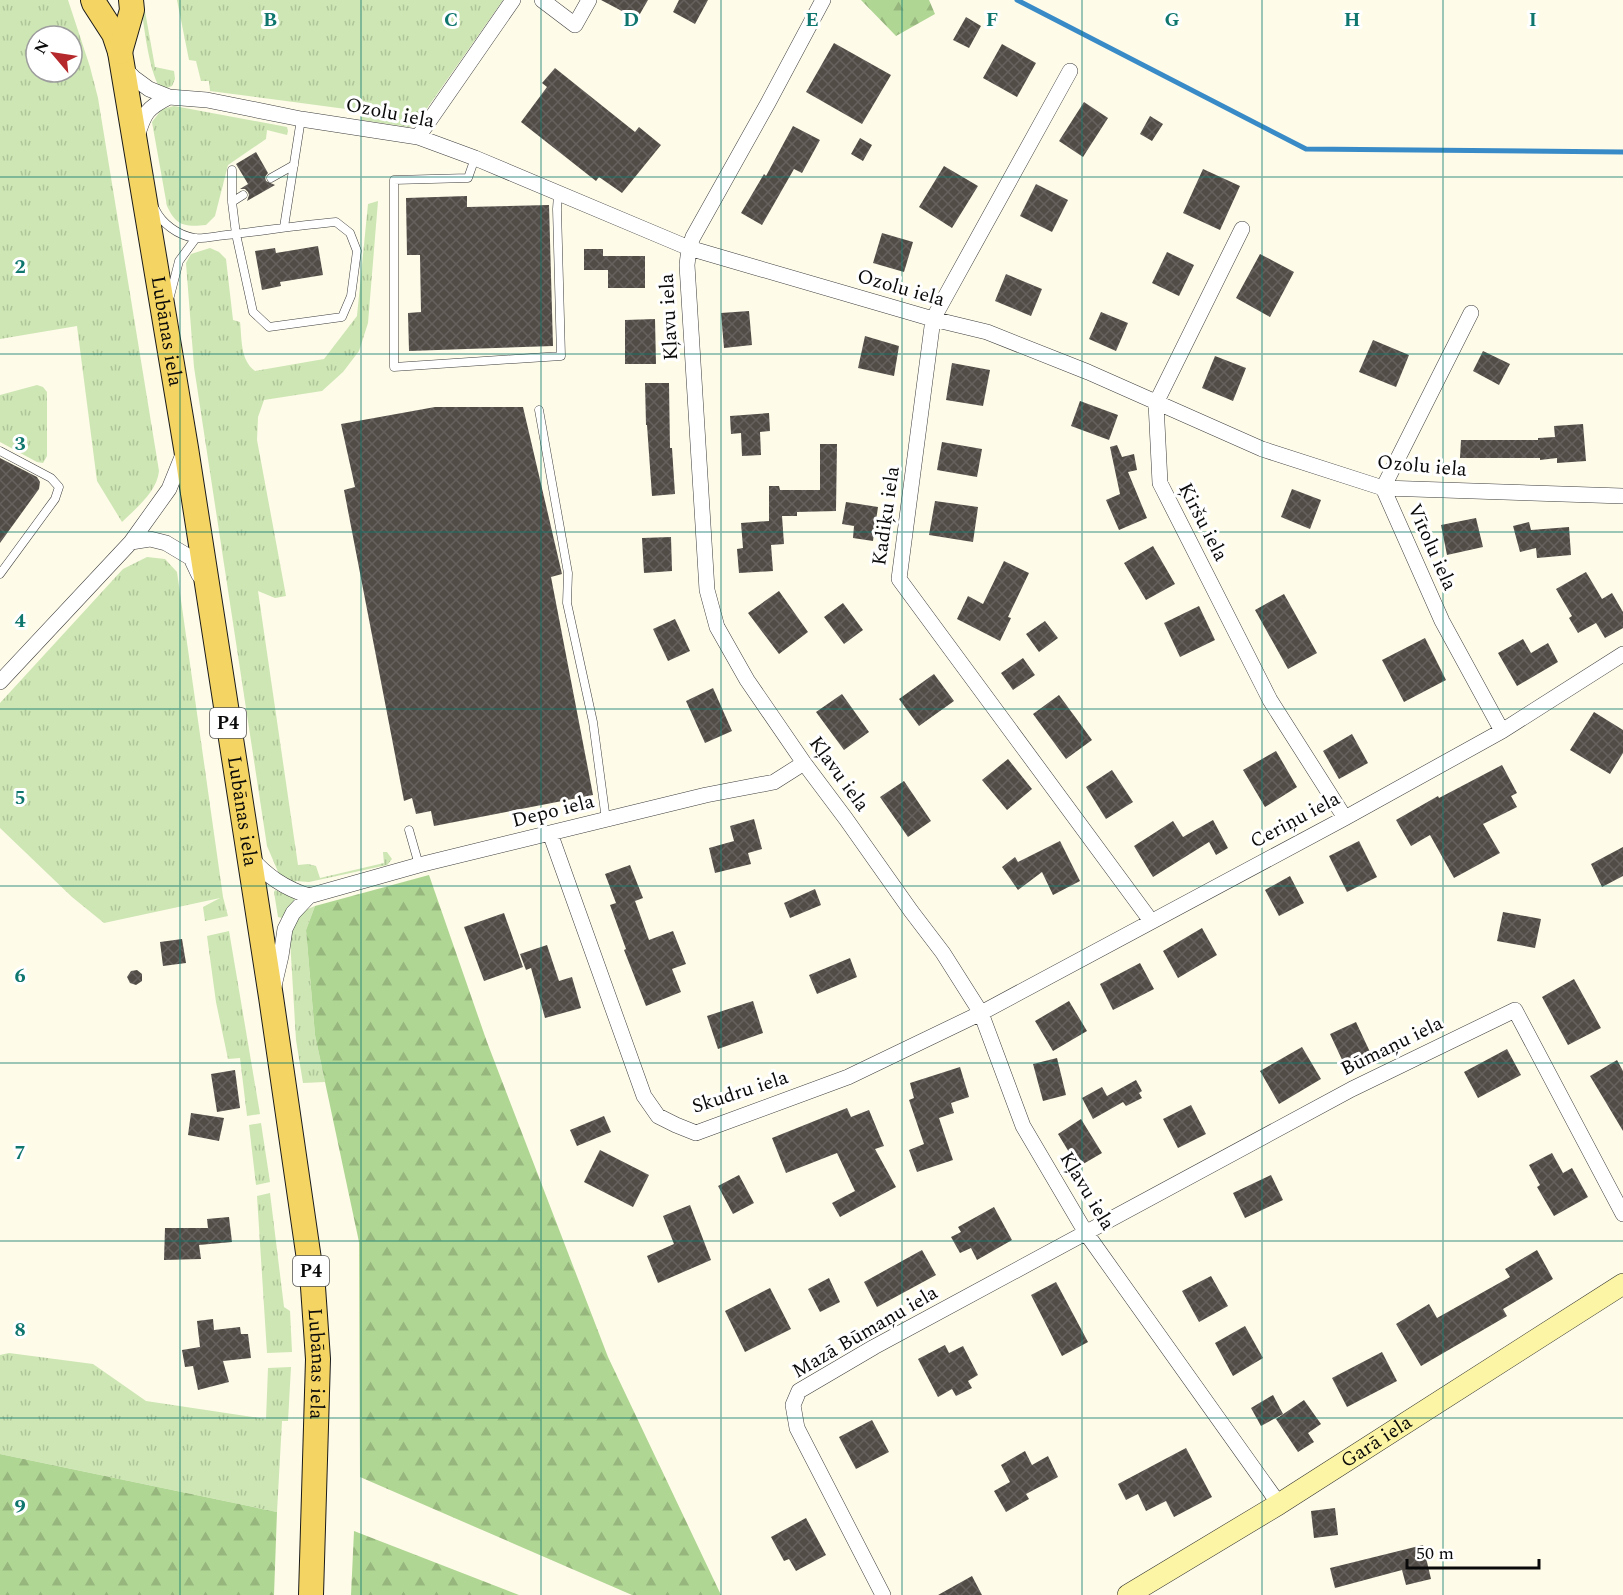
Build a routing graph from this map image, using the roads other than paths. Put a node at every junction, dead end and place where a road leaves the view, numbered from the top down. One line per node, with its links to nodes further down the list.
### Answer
1 (131, 0): 7 (main road, P4)
2 (513, 0): 11 (street)
3 (542, 0): 4 (street)
4 (589, 0)
5 (823, 0): 25 (street, Kļavu iela)
6 (99, 1): 7 (main road, Lubānas iela / P4)
7 (119, 51): 9 (street, Ozolu iela); 12 (main road, Lubānas iela / P4)
8 (1070, 71): 27 (street, Kadiķu iela)
9 (169, 96): 10 (street, Ozolu iela); 12 (street)
10 (301, 119): 11 (street, Ozolu iela); 14 (lane)
11 (418, 137): 13 (street, Ozolu iela)
12 (135, 145): 16 (main road, Lubānas iela / P4)
13 (475, 158): 18 (street, Ozolu iela); 18 (lane)
14 (294, 165): 17 (lane); 21 (lane)
15 (232, 170): 20 (lane)
16 (141, 174): 24 (lane); 28 (main road, Lubānas iela / P4)
17 (271, 178)
18 (558, 194): 25 (street, Ozolu iela)
19 (243, 195): 20 (lane)
20 (231, 202): 23 (lane)
21 (284, 227): 23 (lane); 23 (lane)
22 (1242, 229): 29 (street, Ķiršu iela)
23 (236, 234): 24 (lane)
24 (196, 238): 28 (lane)
25 (689, 248): 27 (street, Ozolu iela); 41 (street, Kļavu iela)
26 (1471, 313): 33 (street, Vītolu iela)
27 (933, 319): 29 (street, Ozolu iela); 49 (street, Kadiķu iela)
28 (166, 328): 31 (main road, Lubānas iela / P4)
29 (1156, 403): 33 (street, Ozolu iela); 42 (street, Ķiršu iela)
30 (539, 410): 43 (lane)
31 (186, 448): 35 (street); 37 (main road, Lubānas iela / P4)
32 (0, 451): 36 (lane)
33 (1383, 488): 34 (street, Ozolu iela); 40 (street, Vītolu iela)
34 (1623, 496)
35 (131, 542): 37 (street); 39 (street)
36 (0, 574)
37 (207, 588): 46 (main road, Lubānas iela / P4)
38 (1623, 654): 40 (street, Ceriņu iela)
39 (0, 682)
40 (1502, 731): 42 (street, Ceriņu iela)
41 (804, 764): 43 (street, Depo iela); 51 (street, Kļavu iela)
42 (1345, 818): 49 (street, Ceriņu iela)
43 (606, 819): 45 (street, Depo iela)
44 (409, 830): 47 (lane)
45 (550, 833): 47 (street, Depo iela); 51 (street, Skudru iela)
46 (249, 857): 48 (street); 50 (main road, Lubānas iela / P4)
47 (419, 865): 48 (street, Depo iela)
48 (309, 896): 50 (street)
49 (1150, 921): 51 (street, Ceriņu iela)
50 (271, 997): 56 (main road, Lubānas iela / P4)
51 (981, 1013): 53 (street, Kļavu iela)
52 (1623, 1214): 53 (street, Būmaņu iela)
53 (1086, 1233): 55 (street, Kļavu iela); 57 (street, Mazā Būmaņu iela)
54 (1623, 1284): 55 (street, Garā iela)
55 (1279, 1504): 58 (street, Garā iela)
56 (311, 1595)
57 (883, 1595)
58 (1128, 1595)

